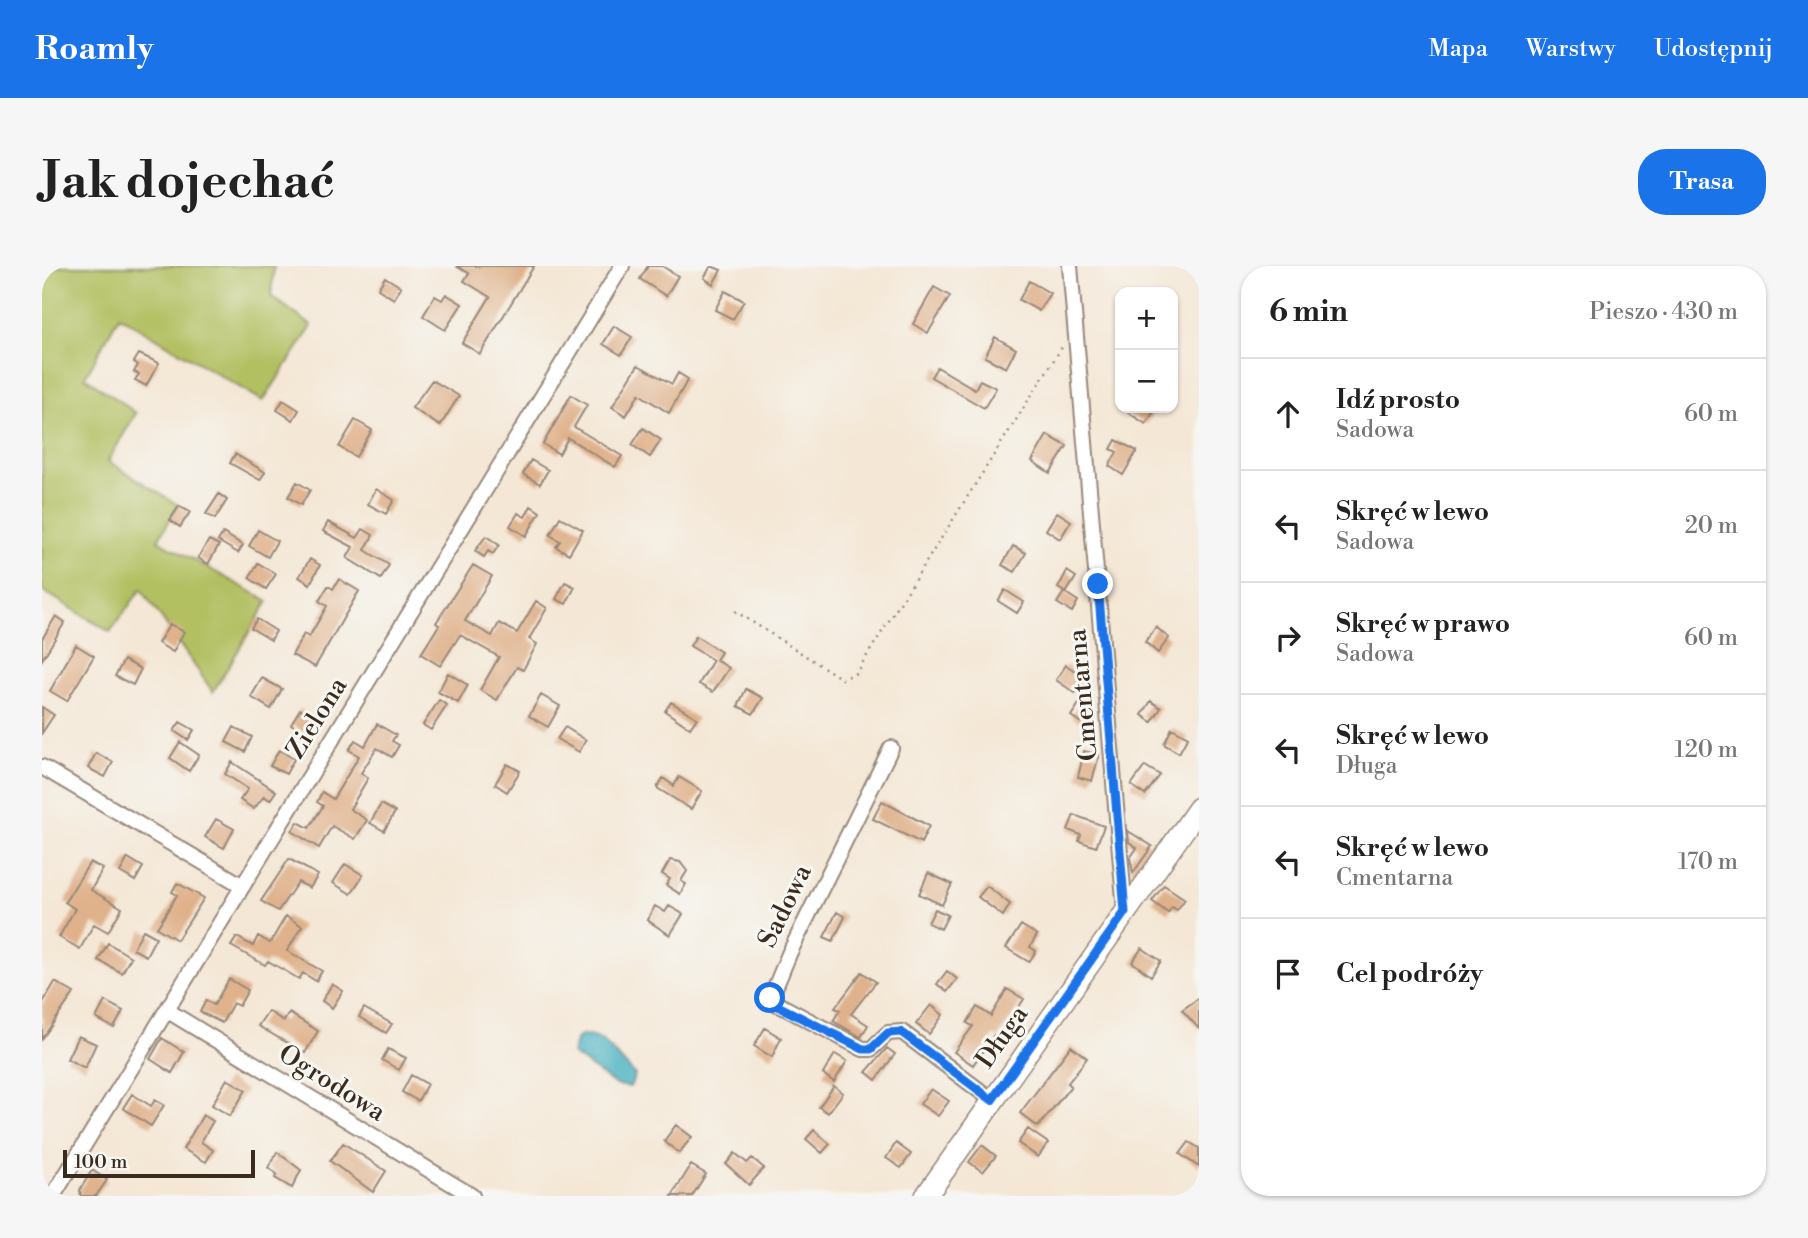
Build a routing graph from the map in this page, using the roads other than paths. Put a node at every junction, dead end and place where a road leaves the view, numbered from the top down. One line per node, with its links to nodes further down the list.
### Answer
1 (622, 266): 6 (street, Zielona)
2 (1070, 266): 7 (street, Cmentarna)
3 (891, 748): 9 (street, Sadowa)
4 (42, 767): 6 (street)
5 (1199, 808): 7 (street, Długa)
6 (243, 886): 8 (street, Zielona)
7 (1125, 912): 9 (street, Długa)
8 (168, 1010): 10 (street, Zielona); 11 (street, Ogrodowa)
9 (992, 1100): 12 (street, Długa)
10 (53, 1196)
11 (472, 1196)
12 (926, 1196)

